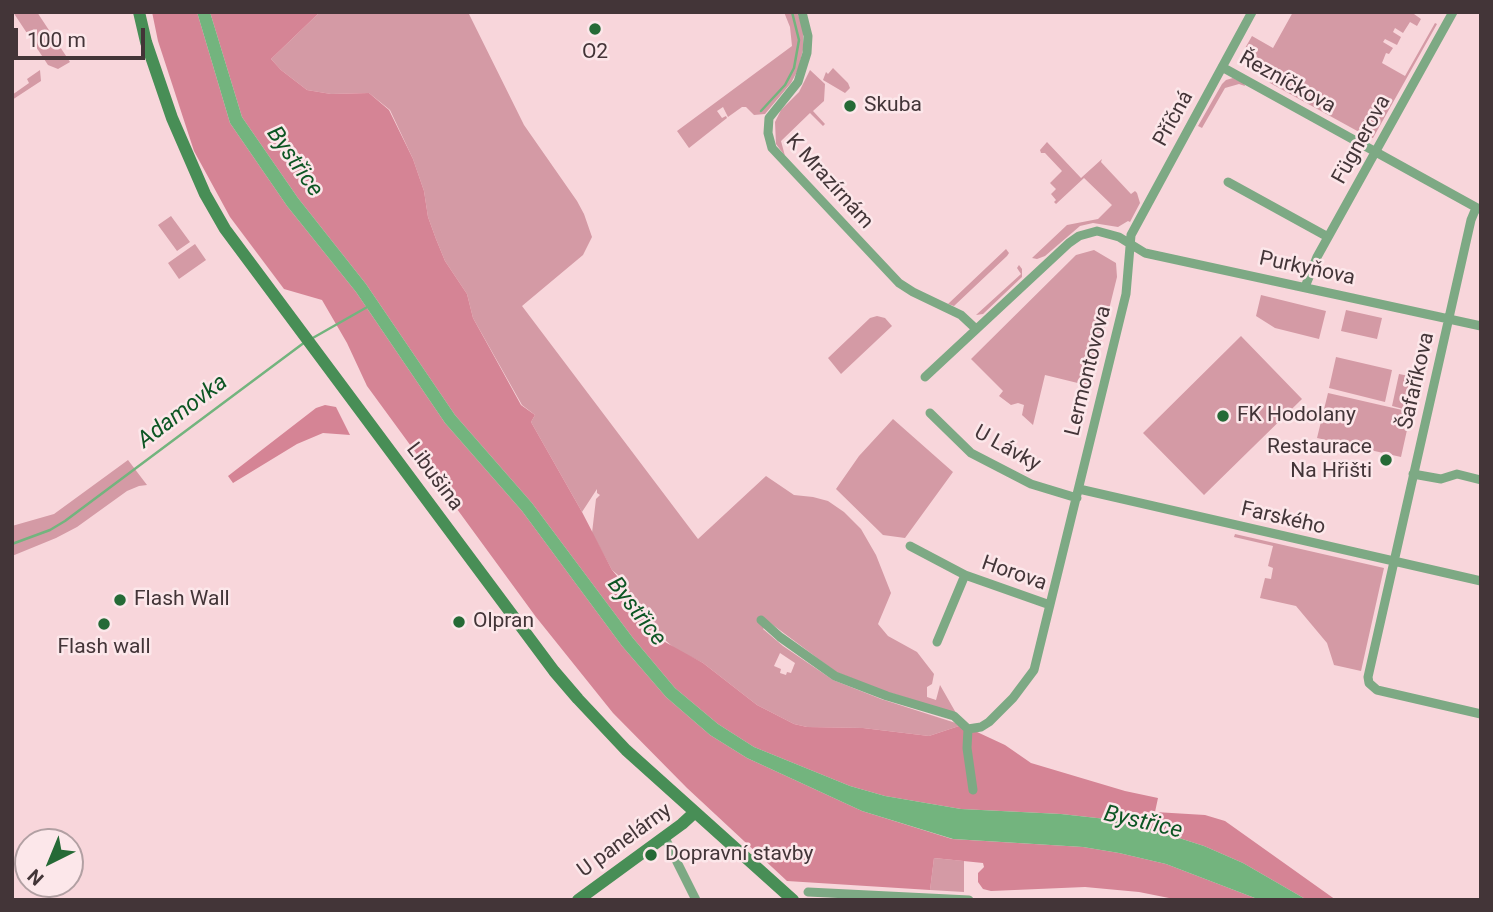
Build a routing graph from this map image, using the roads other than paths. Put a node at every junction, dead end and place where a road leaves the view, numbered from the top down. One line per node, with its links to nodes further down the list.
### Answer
1 (139, 12): 30 (street, Libušina)
2 (802, 12): 14 (street, K Mrazírnám)
3 (1252, 12): 5 (street, Příčná)
4 (1453, 12): 6 (street, Fügnerova)
5 (1222, 67): 6 (street, Řezníčkova); 10 (street, Příčná)
6 (1375, 152): 8 (street, Řezníčkova); 9 (street, Fügnerova)
7 (1228, 182): 9 (street)
8 (1479, 209): 12 (street, Šafaříkova)
9 (1328, 237): 11 (street, Fügnerova)
10 (1128, 243): 11 (street, Purkyňova); 14 (street); 19 (street, Lermontovova)
11 (1305, 287): 12 (street, Purkyňova)
12 (1449, 319): 13 (street, Purkyňova); 17 (street, Šafaříkova)
13 (1481, 326)
14 (976, 330): 15 (street)
15 (925, 377)
16 (930, 413): 19 (street, U Lávky)
17 (1413, 474): 18 (street); 21 (street, Šafaříkova)
18 (1481, 480)
19 (1078, 494): 21 (street, Farského); 24 (street, Lermontovova)
20 (910, 546): 22 (street, Horova)
21 (1393, 562): 23 (street, Farského); 27 (street, Šafaříkova)
22 (965, 575): 24 (street, Horova); 26 (street, Horova)
23 (1481, 581)
24 (1051, 605): 28 (street, Lermontovova)
25 (761, 620): 28 (street)
26 (937, 642)
27 (1481, 714)
28 (968, 729): 29 (street)
29 (973, 790)
30 (694, 813): 31 (street, U panelárny); 35 (street, Libušina)
31 (664, 836): 33 (street, U panelárny); 34 (street)
32 (808, 892): 36 (street)
33 (579, 900)
34 (696, 900)
35 (793, 900)
36 (969, 900)

